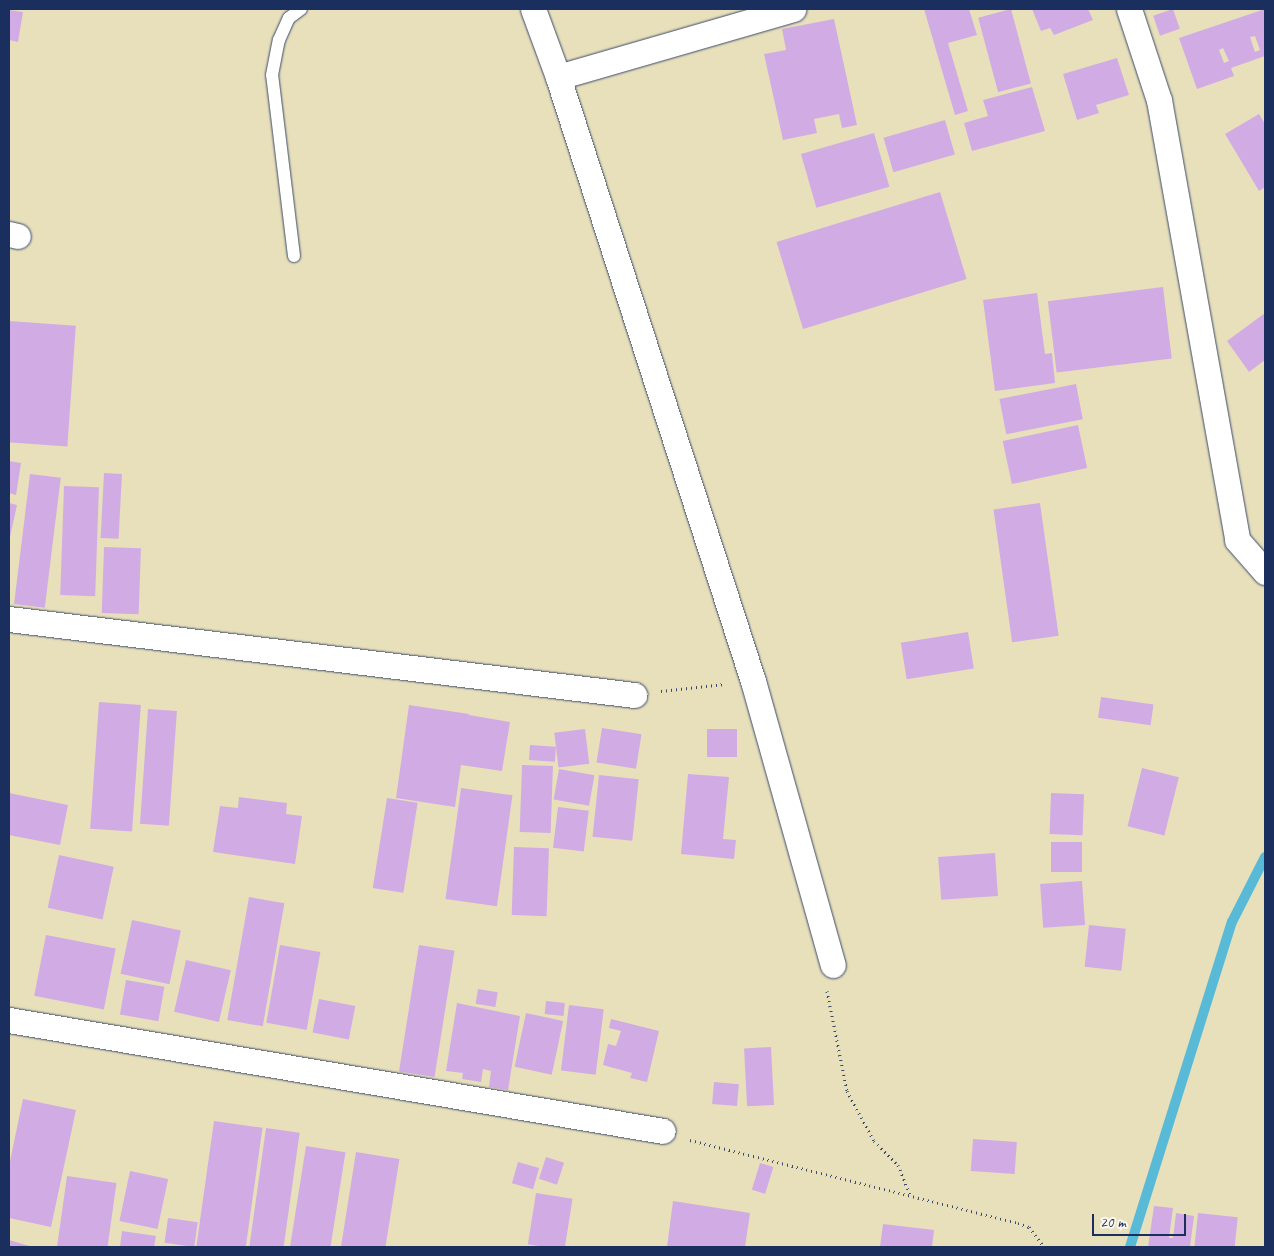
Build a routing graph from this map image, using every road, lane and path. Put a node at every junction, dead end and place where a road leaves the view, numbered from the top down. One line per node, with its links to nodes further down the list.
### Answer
1 (301, 9): 6 (lane)
2 (533, 9): 5 (street)
3 (793, 9): 5 (street)
4 (1129, 9): 7 (street)
5 (558, 76): 9 (street)
6 (294, 256)
7 (1265, 572)
8 (9, 619): 10 (street)
9 (752, 681): 10 (path); 11 (street)
10 (634, 695)
11 (833, 966): 14 (path)
12 (9, 1020): 13 (street)
13 (663, 1131): 14 (path)
14 (910, 1194): 15 (path)
15 (1044, 1247)

